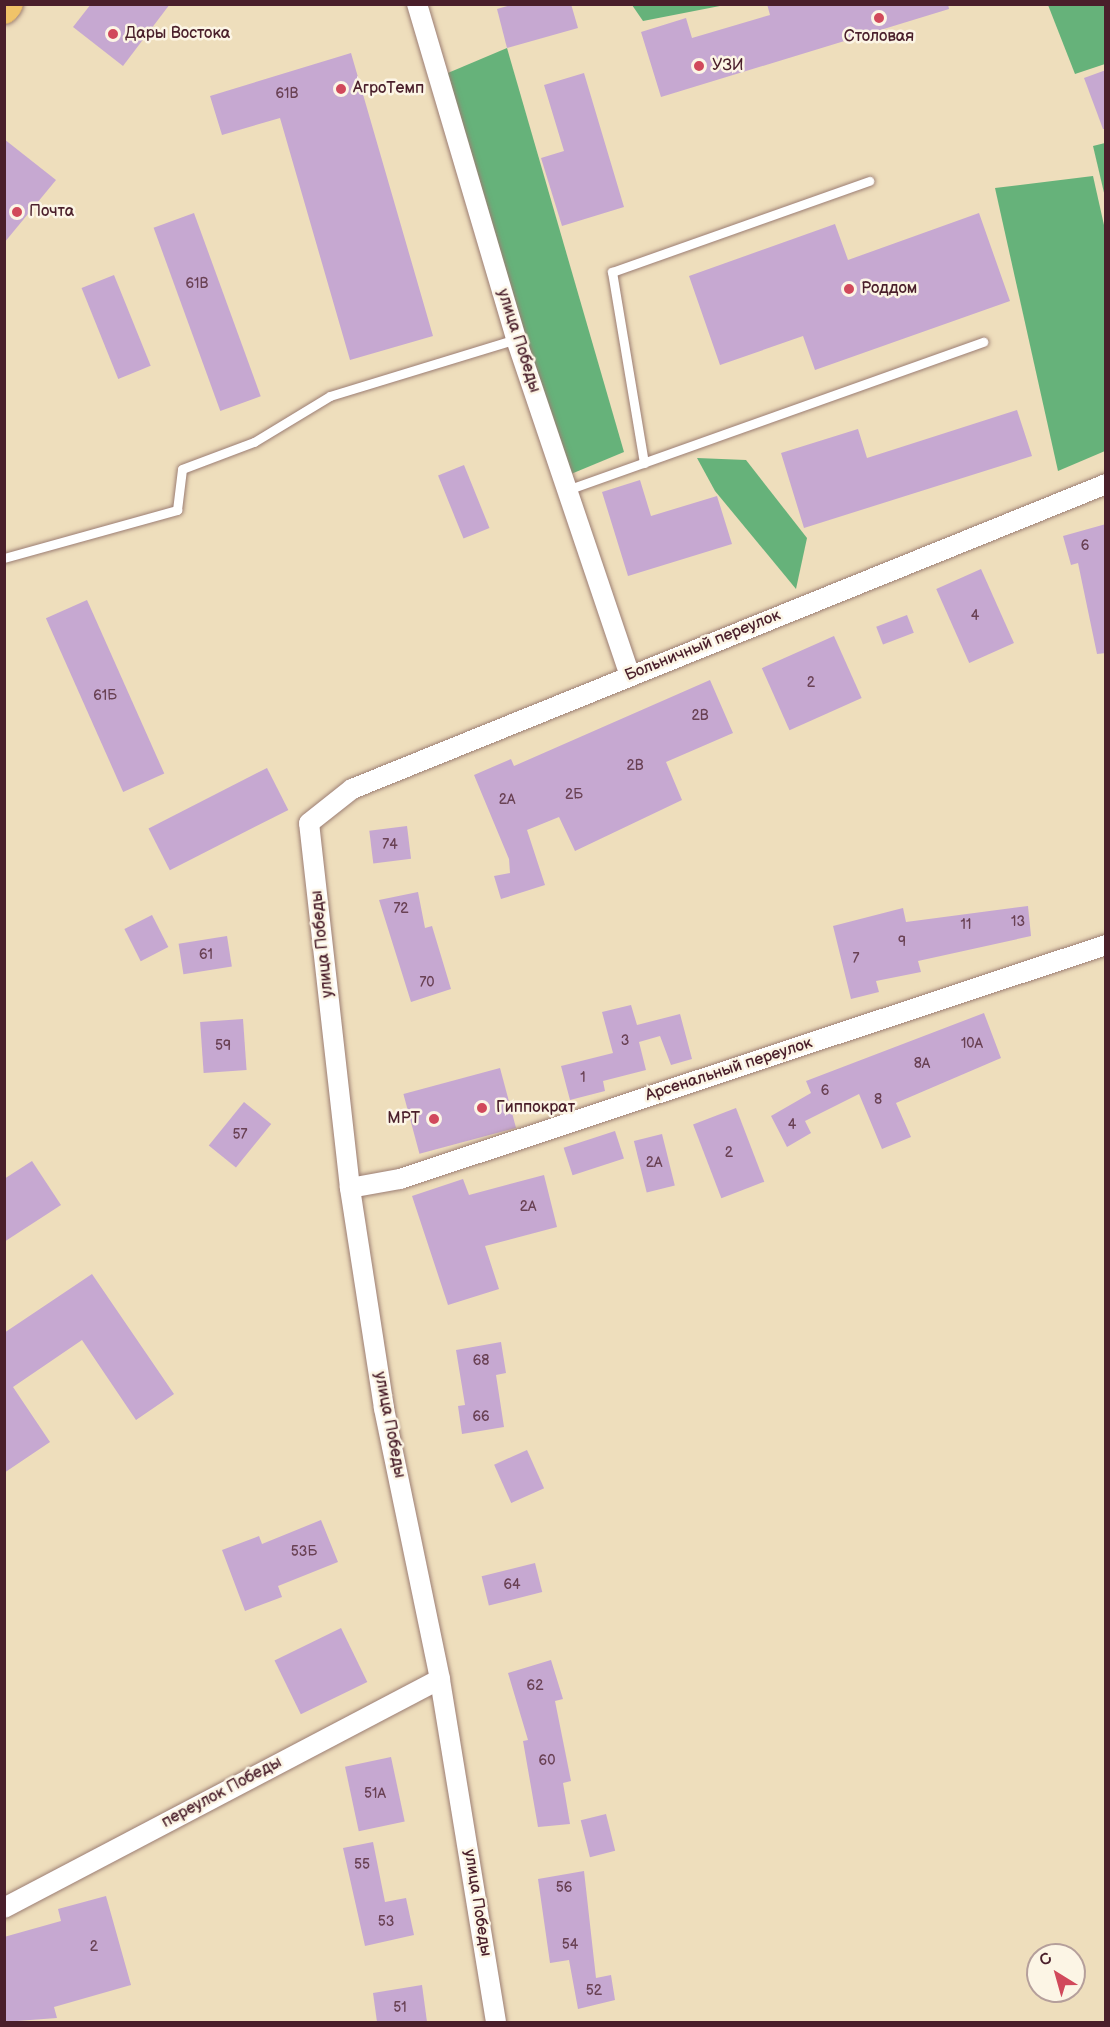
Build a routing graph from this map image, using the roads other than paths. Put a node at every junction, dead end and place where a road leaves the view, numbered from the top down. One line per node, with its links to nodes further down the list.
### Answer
1 (8, 4): 3 (main road)
2 (417, 4): 5 (street, улица Победы)
3 (4, 9)
4 (869, 181): 7 (lane)
5 (516, 339): 9 (street, улица Победы); 10 (lane)
6 (983, 342): 7 (lane)
7 (644, 463): 9 (lane)
8 (1106, 484): 11 (street, Больничный переулок)
9 (567, 490): 11 (street, улица Победы)
10 (4, 558)
11 (630, 675): 12 (street, Больничный переулок)
12 (309, 823): 14 (street, улица Победы)
13 (1106, 945): 14 (street, Арсенальный переулок)
14 (350, 1188): 15 (street, улица Победы)
15 (440, 1679): 16 (street, переулок Победы); 17 (street, улица Победы)
16 (4, 1908)
17 (496, 2022)

